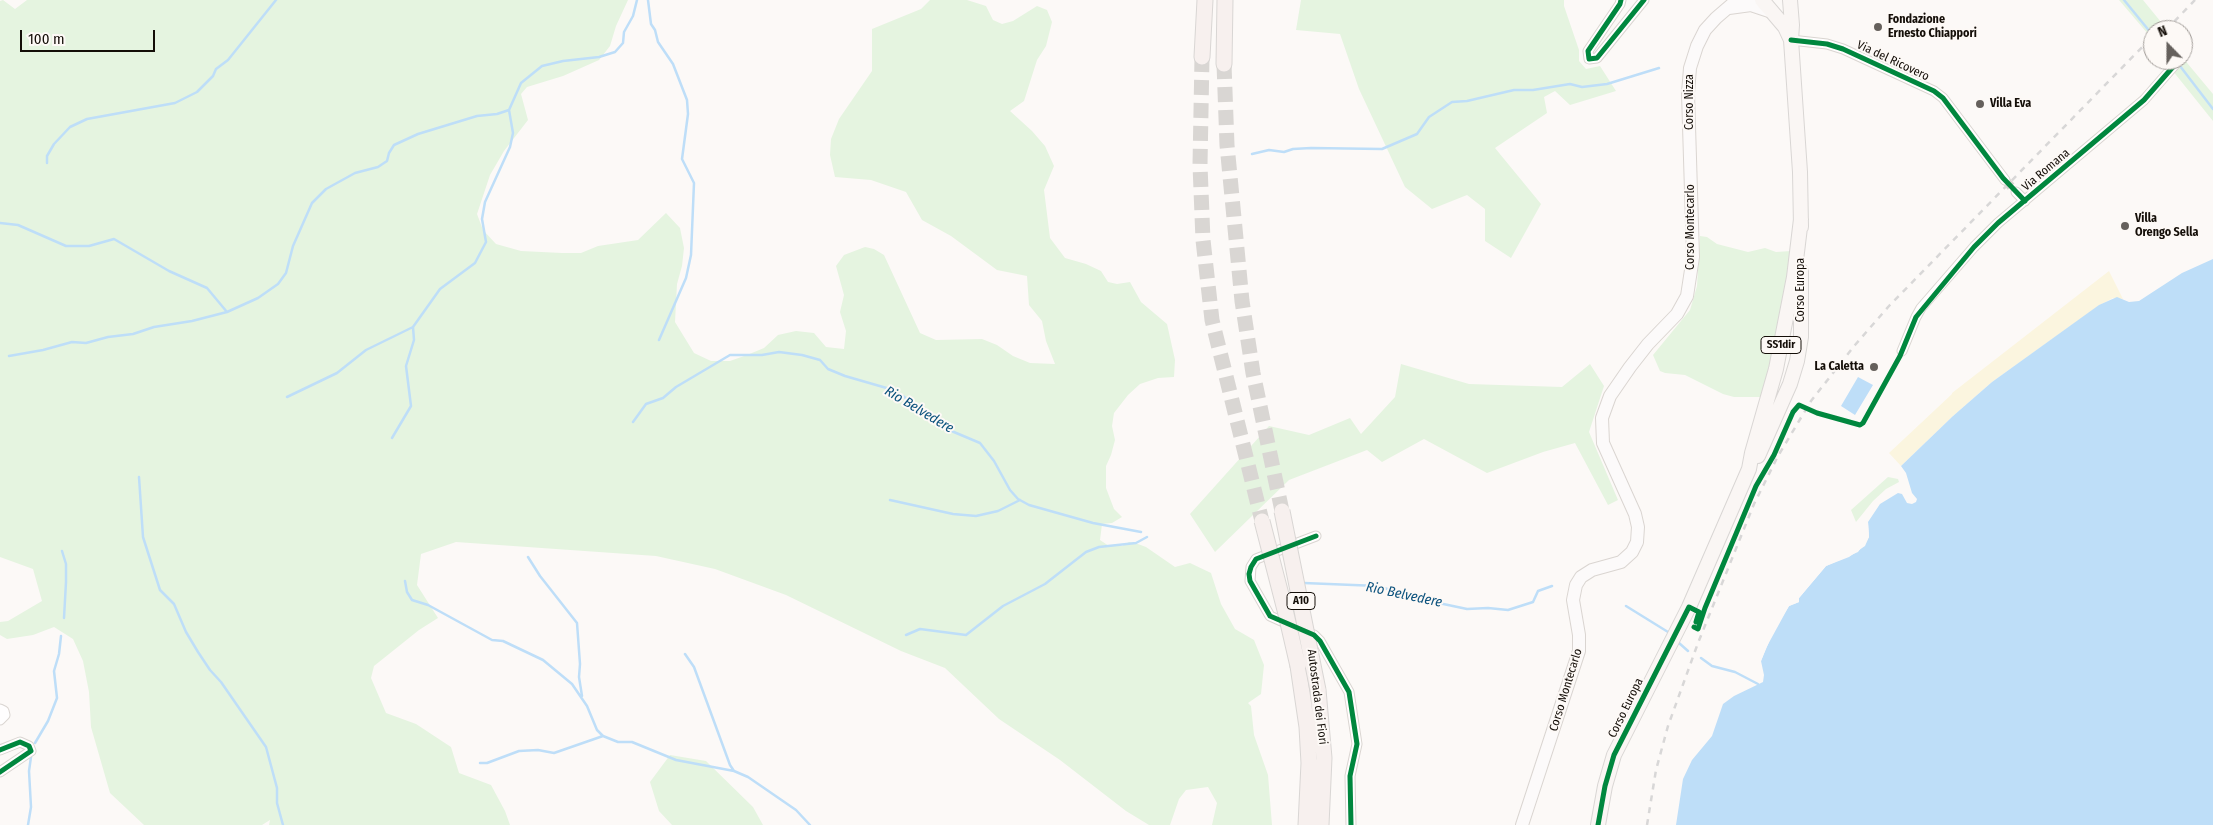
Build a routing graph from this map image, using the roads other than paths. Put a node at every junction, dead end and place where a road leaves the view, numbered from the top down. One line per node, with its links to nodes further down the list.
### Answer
1 (1205, 0): 10 (highway)
2 (1225, 0): 11 (highway)
3 (1621, 0): 4 (street)
4 (1644, 0)
5 (1738, 0): 8 (main road, Corso Nizza)
6 (1790, 0): 9 (main road, Corso Europa / SS1dir)
7 (1766, 5): 8 (main road, SS1dir); 9 (main road, SS1dir)
8 (1724, 10): 13 (main road, Corso Nizza)
9 (1795, 44): 14 (street, Via del Ricovero); 17 (main road, Corso Europa / SS1dir)
10 (1202, 57)
11 (1224, 64)
12 (2170, 70): 16 (street, Via Romana)
13 (1691, 175): 32 (main road, Corso Montecarlo)
14 (2005, 180)
15 (2016, 192): 16 (street)
16 (2024, 201): 18 (street, Via Romana)
17 (1801, 219): 19 (main road, Corso Europa / SS1dir); 20 (main road, Corso Europa / SS1dir)
18 (1902, 351)
19 (1776, 369): 20 (main road); 21 (main road, Corso Europa / SS1dir)
20 (1793, 374): 21 (main road, Corso Europa / SS1dir)
21 (1749, 469): 33 (main road, Corso Europa / SS1dir)
22 (1282, 511): 30 (highway, Autostrada dei Fiori / A10, bridge)
23 (1262, 521): 29 (highway, Autostrada dei Fiori / A10, bridge)
24 (1316, 536): 31 (street)
25 (0, 709): 26 (street)
26 (0, 720)
27 (0, 750): 28 (street)
28 (0, 772)
29 (1306, 825)
30 (1321, 825)
31 (1351, 825)
32 (1522, 825)
33 (1598, 825)

